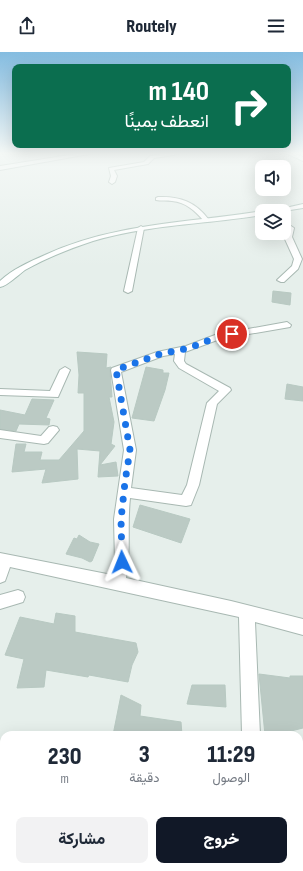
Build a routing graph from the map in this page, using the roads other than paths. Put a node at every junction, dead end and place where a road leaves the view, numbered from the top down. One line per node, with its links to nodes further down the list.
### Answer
1 (158, 199): 5 (street)
2 (303, 206): 3 (street)
3 (291, 208)
4 (255, 215): 5 (street)
5 (206, 220): 6 (street)
6 (141, 228): 9 (street); 10 (street)
7 (289, 240): 8 (street)
8 (281, 280)
9 (0, 285)
10 (128, 291)
11 (287, 325): 12 (street)
12 (180, 350): 17 (street); 17 (street)
13 (65, 370): 14 (street)
14 (0, 392)
15 (53, 430): 16 (street)
16 (0, 434)
17 (124, 492): 20 (street)
18 (3, 560): 19 (street); 20 (street)
19 (0, 576)
20 (118, 583): 23 (street)
21 (18, 597): 22 (street)
22 (0, 602)
23 (247, 613): 24 (street); 25 (street)
24 (303, 627)
25 (251, 731)

